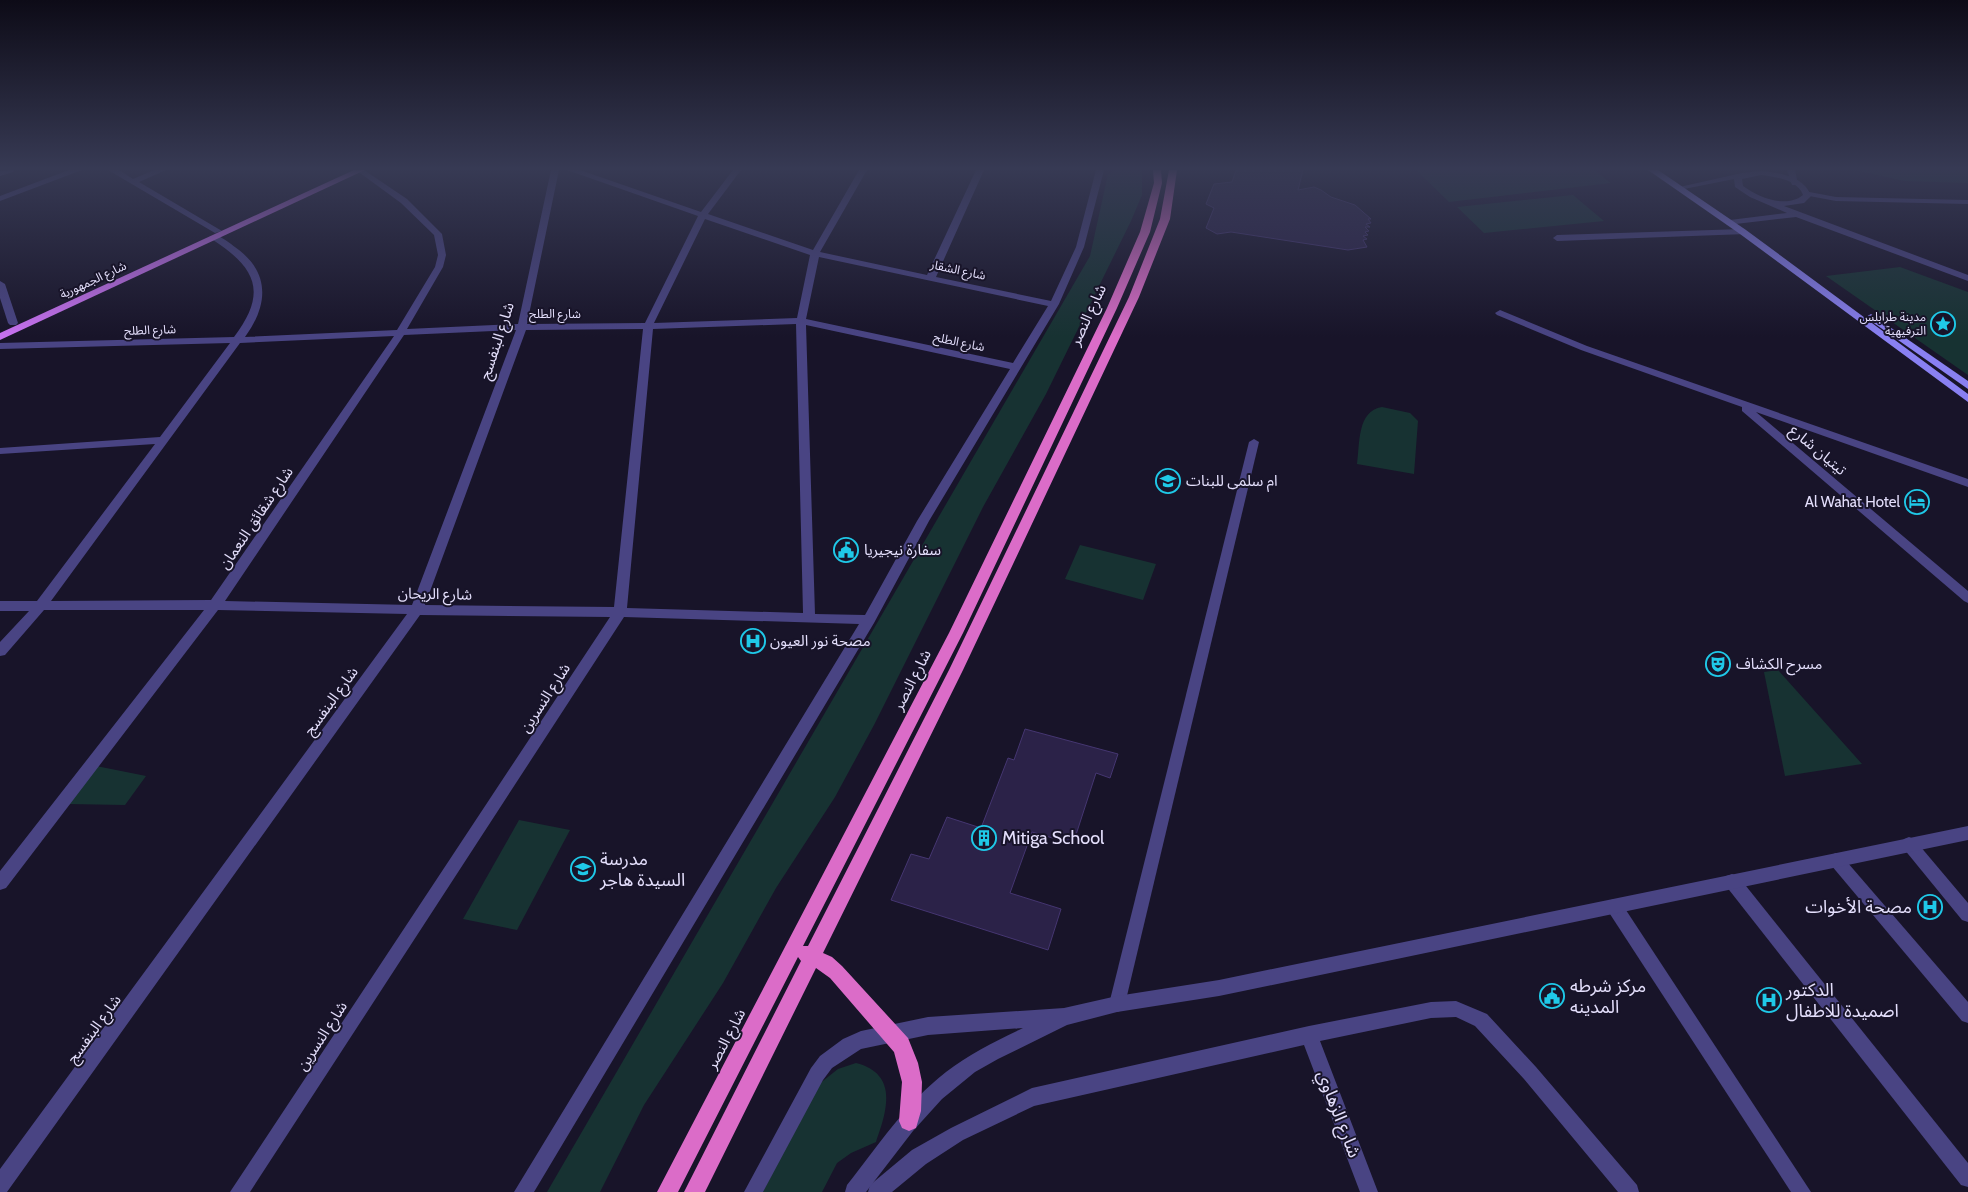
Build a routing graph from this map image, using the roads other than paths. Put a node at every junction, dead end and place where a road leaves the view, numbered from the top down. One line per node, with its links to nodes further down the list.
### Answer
1 (203, 226): 17 (street)
2 (234, 226): 17 (main road, شارع الجمهورية)
3 (236, 226): 17 (main road, شارع الجمهورية)
4 (430, 226): 30 (street, شارع شقائق النعمان)
5 (543, 226): 28 (street, شارع البنفسج)
6 (697, 226): 27 (street, شارع النسرين)
7 (731, 226): 19 (street, شارع الشقار)
8 (831, 226): 19 (street)
9 (955, 226): 20 (street)
10 (1086, 226): 23 (street)
11 (1146, 226): 57 (highway, شارع النصر)
12 (1164, 226): 58 (highway)
13 (1737, 226): 16 (main road)
14 (1738, 226): 34 (main road)
15 (1826, 226): 21 (street)
16 (1743, 232): 18 (street); 35 (main road)
17 (217, 234): 26 (main road, شارع الجمهورية); 31 (street); 32 (main road, شارع الجمهورية)
18 (1557, 238)
19 (815, 254): 20 (street, شارع الشقار); 25 (street)
20 (931, 277): 23 (street, شارع الشقار)
21 (1968, 278)
22 (0, 284): 26 (street)
23 (1054, 304): 33 (street)
24 (1500, 313): 36 (street)
25 (801, 321): 27 (street, شارع الطلح); 33 (street, شارع الطلح); 47 (street)
26 (13, 323): 29 (main road, شارع الجمهورية)
27 (648, 326): 28 (street, شارع الطلح); 46 (street, شارع النسرين)
28 (522, 327): 30 (street, شارع الطلح); 45 (street, شارع البنفسج)
29 (0, 329)
30 (401, 332): 31 (street, شارع الطلح); 43 (street, شارع شقائق النعمان)
31 (237, 340): 32 (street, شارع الطلح); 37 (street)
32 (1, 345)
33 (1016, 367): 48 (street)
34 (1968, 386)
35 (1968, 399)
36 (1740, 404): 40 (street); 41 (street, تيتيان شارع)
37 (162, 440): 39 (street); 42 (street)
38 (1254, 442): 59 (street)
39 (0, 451)
40 (1968, 483)
41 (1968, 598)
42 (41, 605): 43 (street, شارع الريحان); 44 (street, شارع الريحان); 49 (street)
43 (215, 605): 45 (street, شارع الريحان); 54 (street, شارع شقائق النعمان)
44 (0, 606)
45 (417, 610): 46 (street, شارع الريحان); 66 (street, شارع البنفسج)
46 (620, 612): 47 (street, شارع الريحان); 67 (street, شارع النسرين)
47 (809, 617): 48 (street, شارع الريحان)
48 (868, 620): 68 (street)
49 (0, 651)
50 (1968, 833): 51 (street)
51 (1908, 844): 52 (street); 56 (street)
52 (1836, 860): 53 (street); 60 (street)
53 (1732, 881): 55 (street); 65 (street)
54 (0, 883)
55 (1614, 906): 59 (street); 76 (street)
56 (1968, 915)
57 (793, 951): 58 (highway); 69 (highway, شارع النصر)
58 (814, 956): 62 (highway); 70 (highway)
59 (1117, 1004): 61 (street)
60 (1968, 1016)
61 (1064, 1017): 62 (street); 64 (street)
62 (892, 1033): 64 (highway); 71 (street)
63 (1309, 1035): 73 (street); 74 (street, شارع الزهاوي); 75 (street)
64 (909, 1121): 72 (street)
65 (1968, 1178)
66 (0, 1185)
67 (240, 1192)
68 (523, 1192)
69 (667, 1192)
70 (694, 1192)
71 (752, 1192)
72 (854, 1192)
73 (877, 1192)
74 (1368, 1192)
75 (1630, 1192)
76 (1802, 1192)

